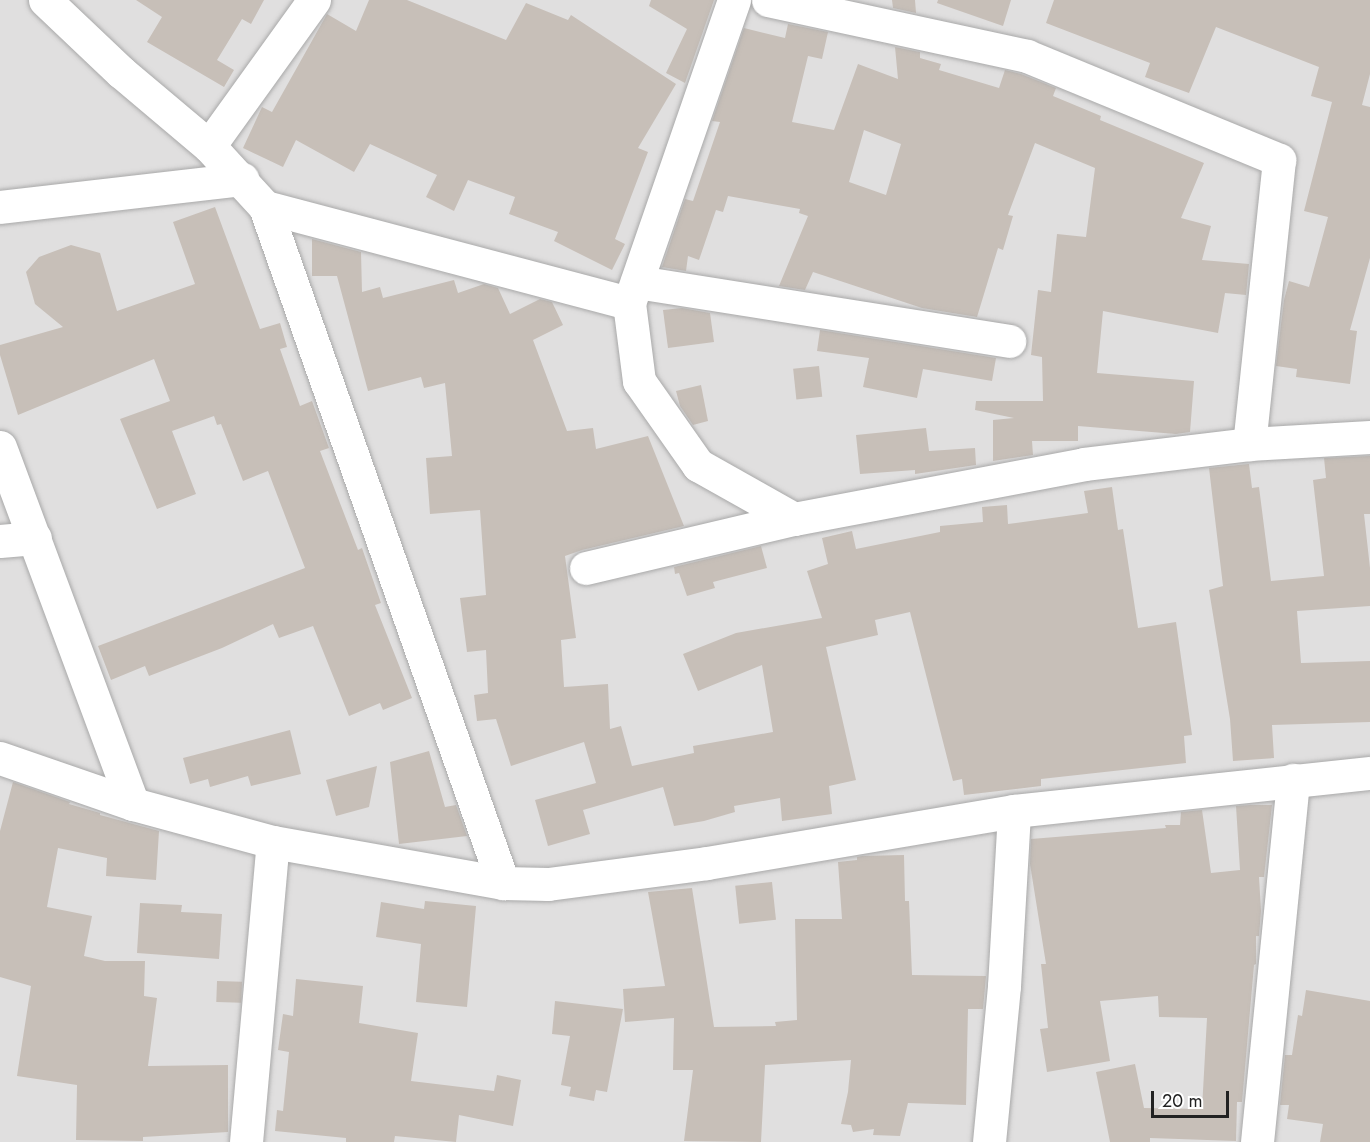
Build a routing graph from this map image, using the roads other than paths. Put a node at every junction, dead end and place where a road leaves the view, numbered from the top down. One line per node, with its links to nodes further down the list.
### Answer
1 (45, 0): 5 (street)
2 (314, 0): 5 (street)
3 (734, 0): 9 (street)
4 (768, 0): 12 (street)
5 (209, 146): 6 (street)
6 (242, 179): 7 (street); 8 (street)
7 (0, 207)
8 (265, 207): 9 (street); 24 (street)
9 (633, 293): 10 (street); 14 (street)
10 (1009, 341)
11 (1370, 437): 12 (street)
12 (1249, 444): 14 (street)
13 (0, 447): 15 (street)
14 (794, 519): 17 (street)
15 (35, 538): 16 (street); 21 (street)
16 (0, 541)
17 (586, 568)
18 (0, 758): 21 (street)
19 (1370, 773): 20 (street)
20 (1293, 780): 22 (street); 27 (street)
21 (133, 804): 23 (street)
22 (1014, 811): 24 (street); 26 (street)
23 (273, 842): 24 (street); 25 (street)
24 (503, 883)
25 (246, 1142)
26 (989, 1142)
27 (1257, 1142)

